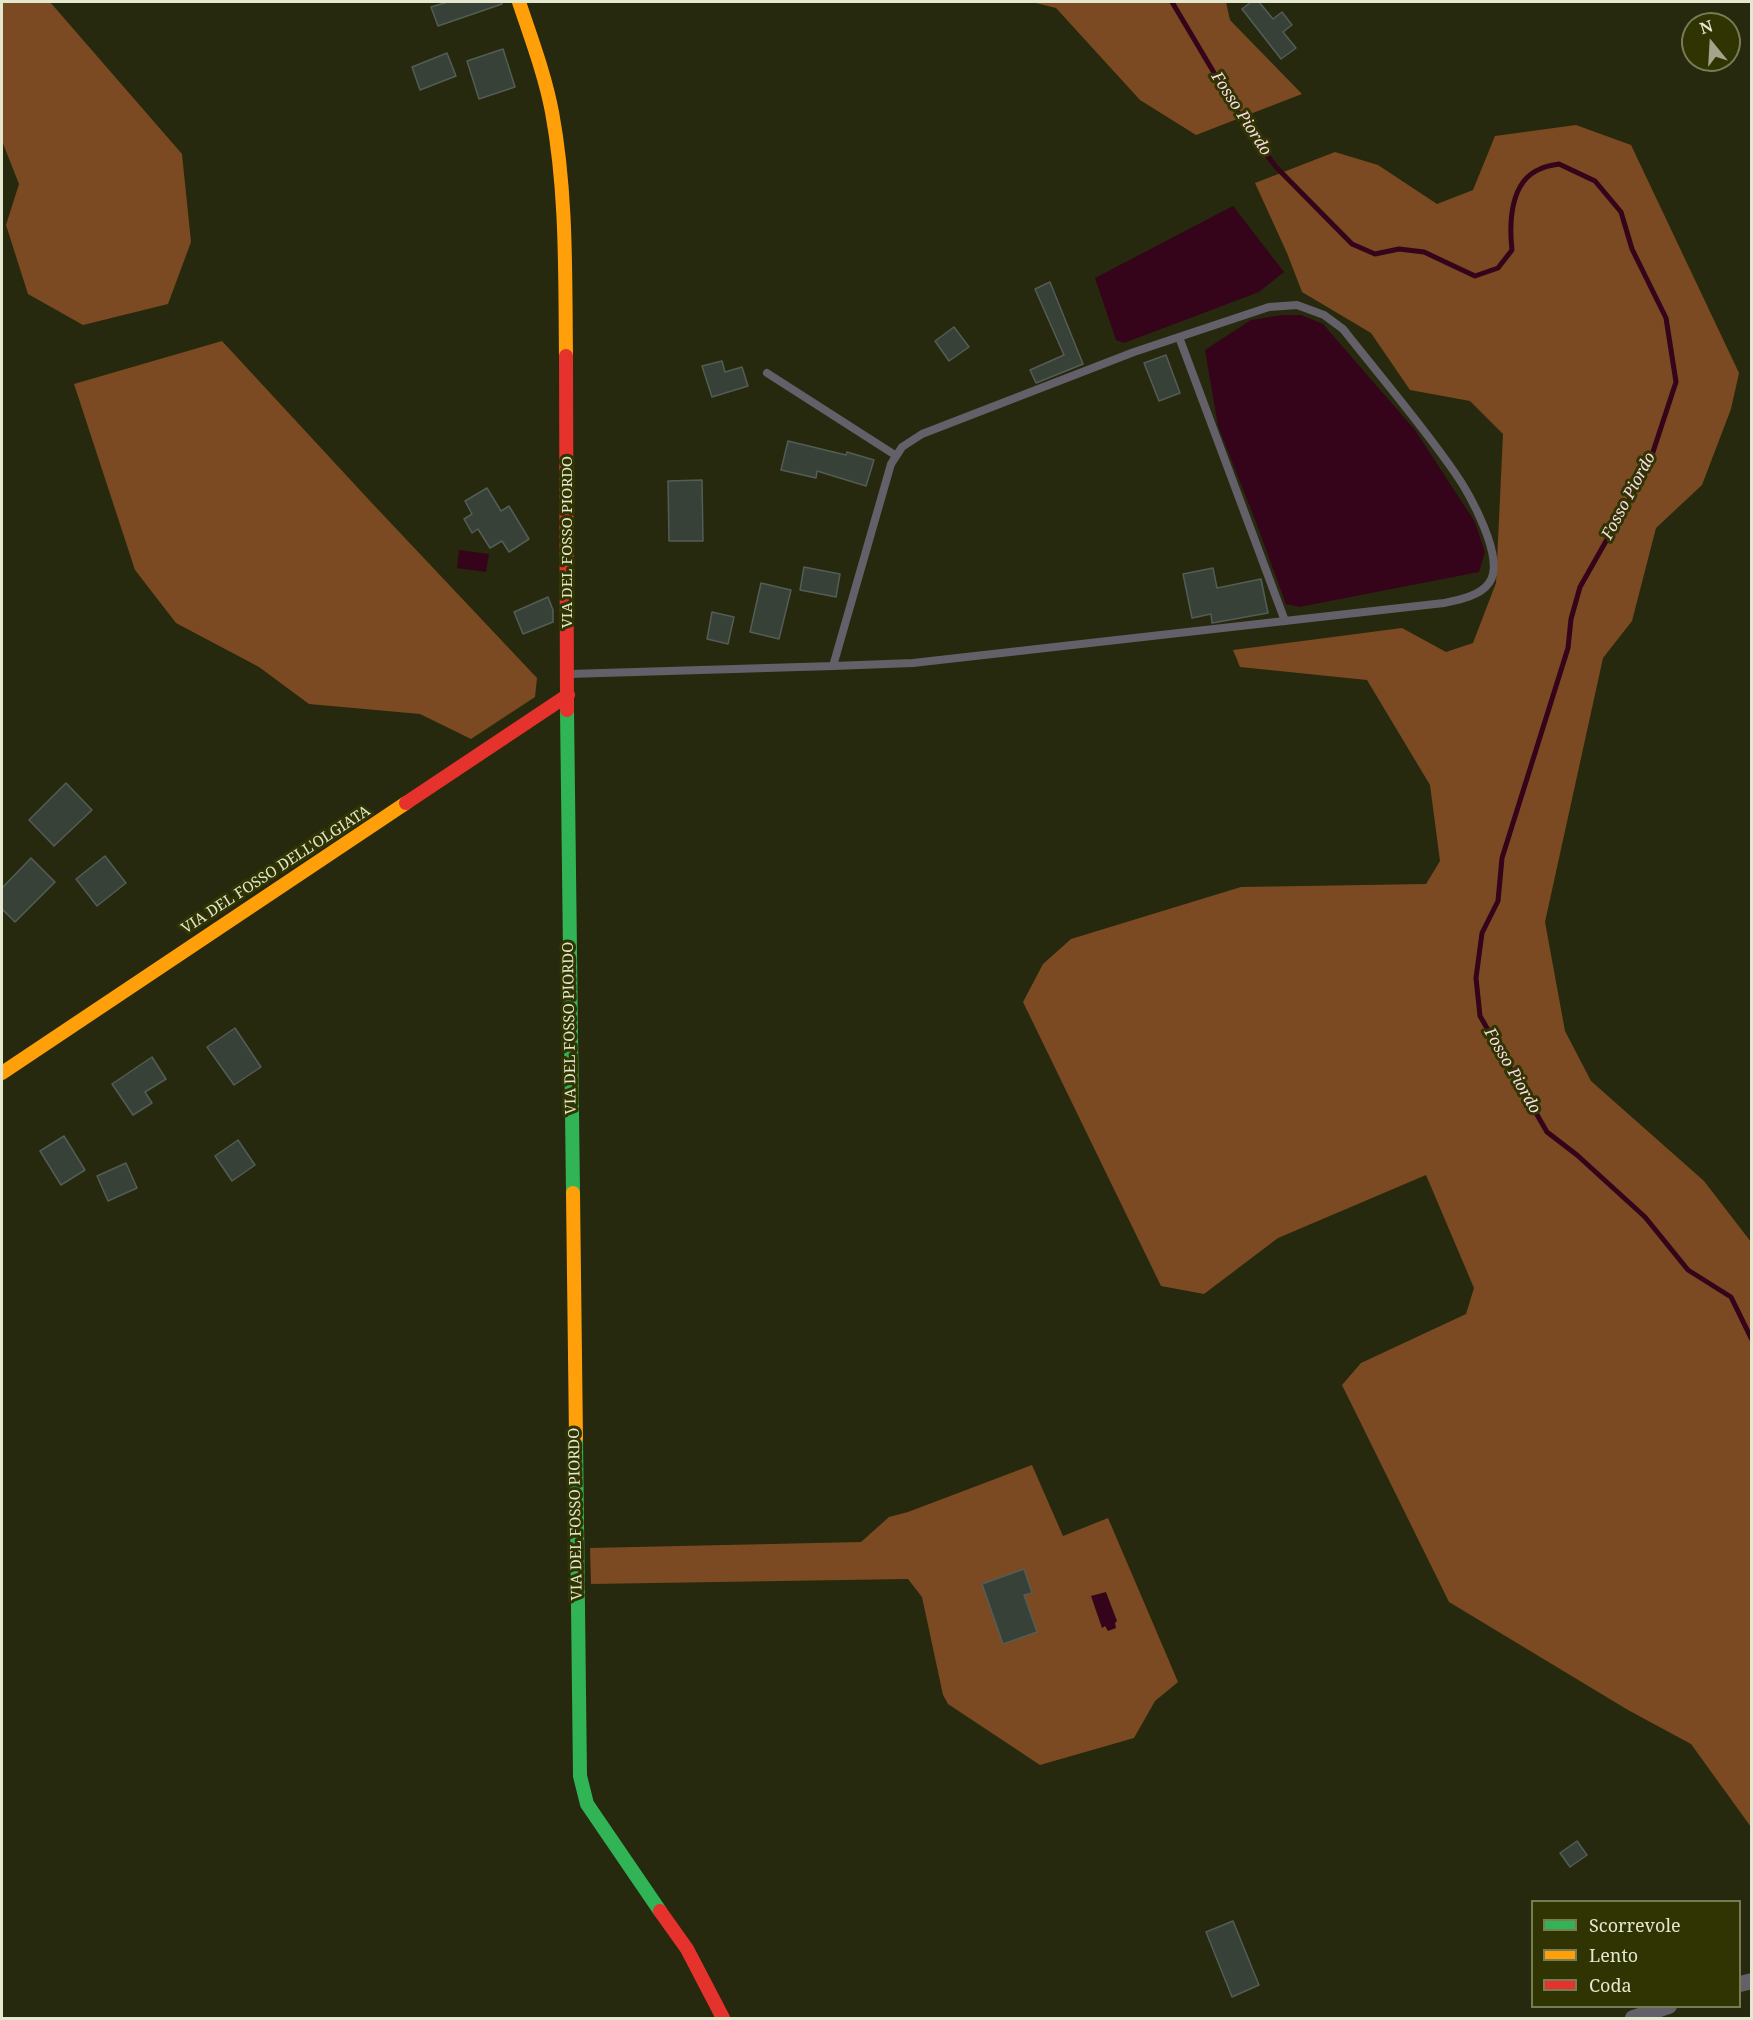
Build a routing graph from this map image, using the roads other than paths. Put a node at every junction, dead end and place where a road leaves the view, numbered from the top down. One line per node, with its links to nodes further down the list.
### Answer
1 (519, 2): 7 (street, VIA DEL FOSSO PIORDO)
2 (1179, 337): 4 (lane); 5 (lane); 5 (lane)
3 (767, 373): 4 (lane)
4 (895, 455): 6 (lane)
5 (1285, 621): 6 (lane)
6 (833, 666): 7 (lane)
7 (568, 674): 8 (street, VIA DEL FOSSO PIORDO)
8 (568, 695): 9 (street, VIA DEL FOSSO DELL'OLGIATA); 11 (street, VIA DEL FOSSO PIORDO)
9 (2, 1073)
10 (1666, 2008): 12 (street)
11 (723, 2019)
12 (1633, 2019)

